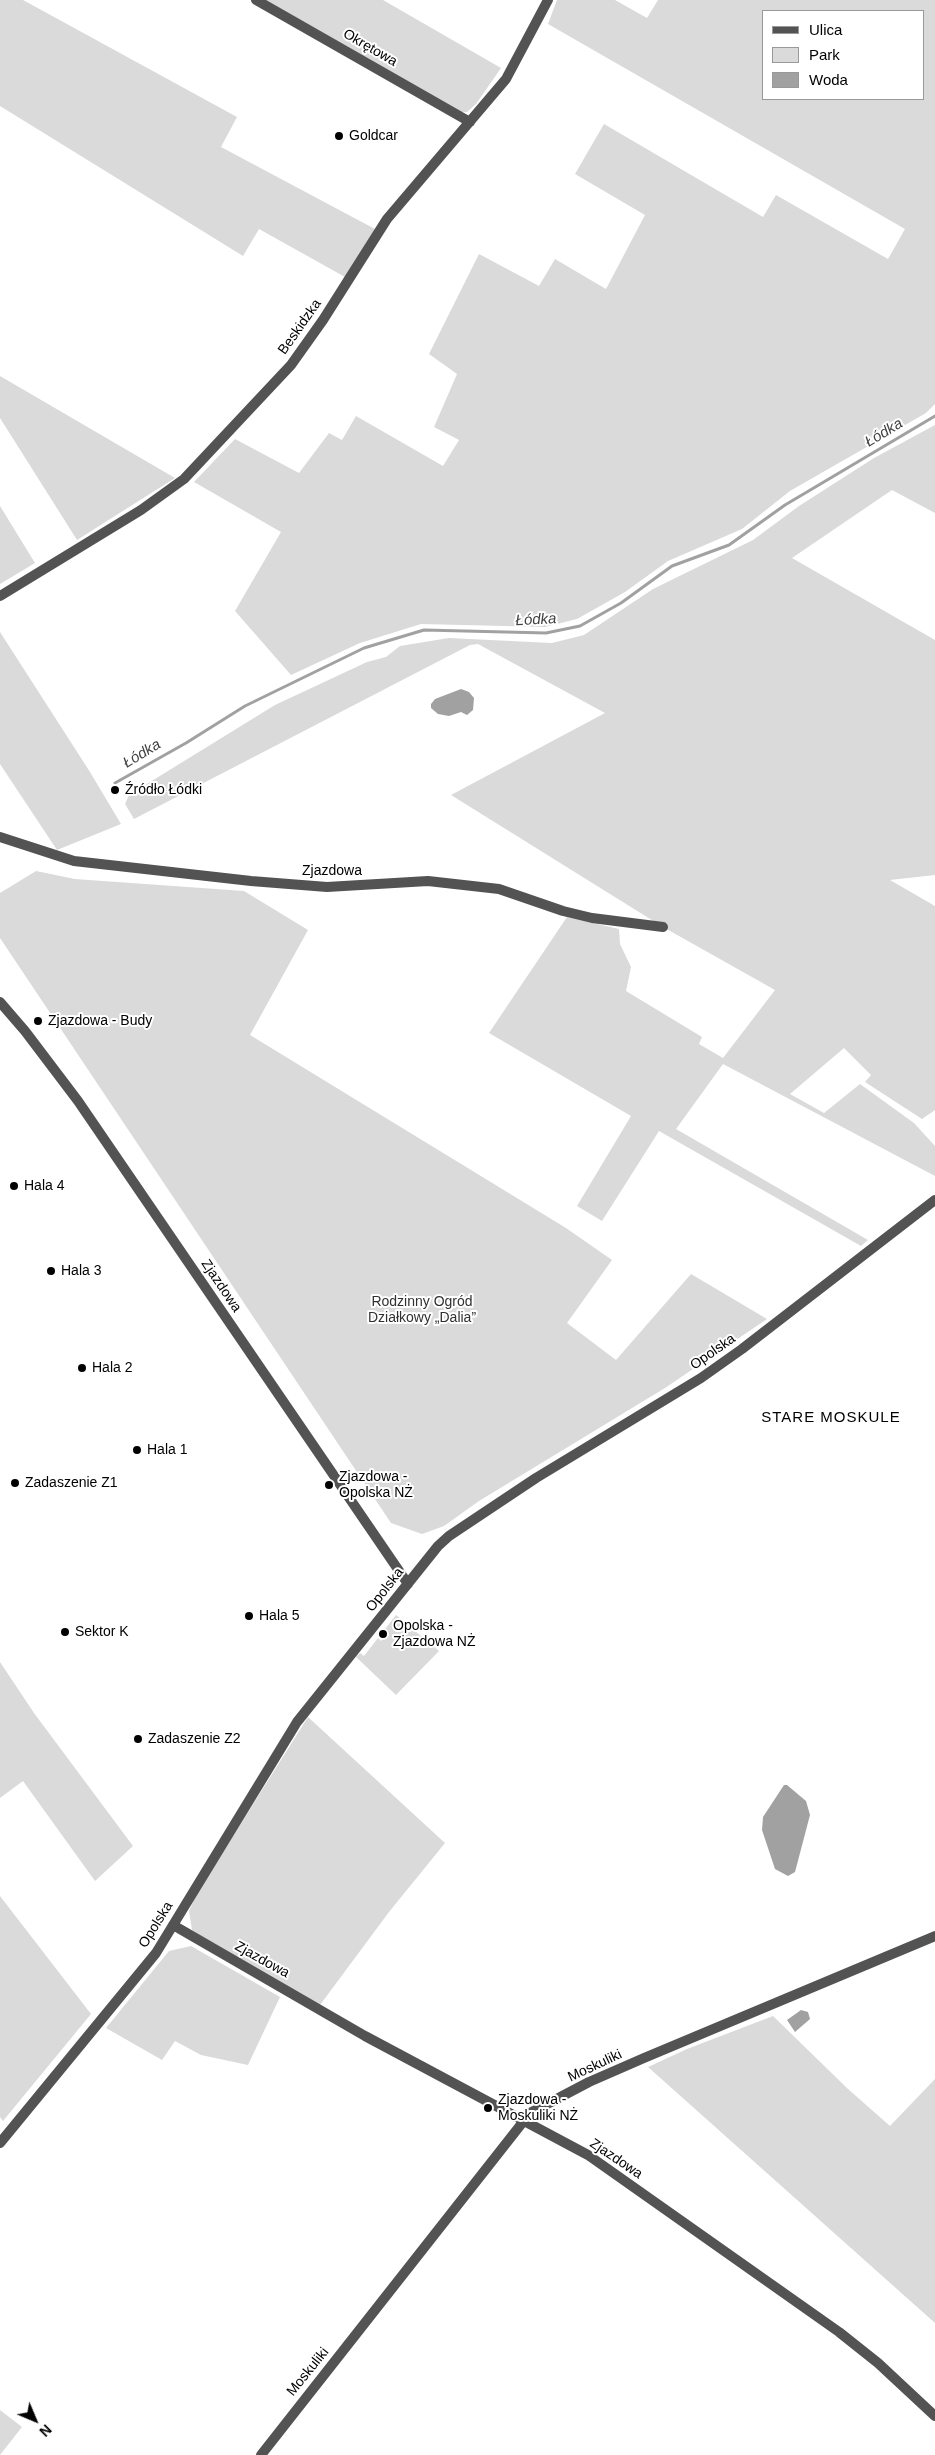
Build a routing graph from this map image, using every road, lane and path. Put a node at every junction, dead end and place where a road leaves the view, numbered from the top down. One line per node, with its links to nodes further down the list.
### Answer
1 (256, 0): 3 (street, Okrętowa)
2 (548, 0): 3 (street, Beskidzka)
3 (470, 122): 4 (street, Beskidzka)
4 (0, 596)
5 (0, 837): 6 (street, Zjazdowa)
6 (663, 927)
7 (0, 992): 8 (street, Zjazdowa)
8 (3, 1004): 10 (street, Zjazdowa)
9 (935, 1200): 10 (street, Opolska)
10 (408, 1584): 11 (street, Opolska)
11 (173, 1925): 13 (street, Zjazdowa); 14 (street, Opolska)
12 (935, 1936): 13 (street, Moskuliki)
13 (524, 2120): 15 (street, Zjazdowa); 16 (street, Moskuliki)
14 (0, 2143)
15 (935, 2416)
16 (261, 2455)

